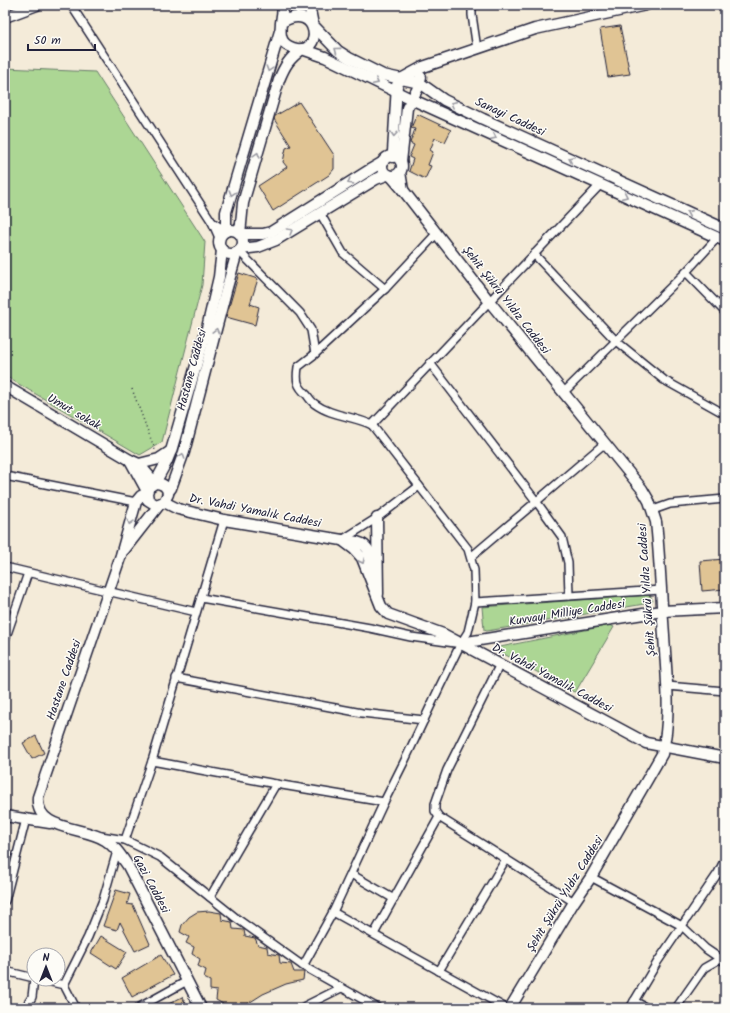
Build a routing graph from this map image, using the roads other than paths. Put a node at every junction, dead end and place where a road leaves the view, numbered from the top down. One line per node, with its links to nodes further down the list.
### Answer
1 (37, 5): 7 (street)
2 (71, 5): 24 (street)
3 (283, 5): 9 (street)
4 (309, 5): 8 (street)
5 (472, 5): 11 (street)
6 (646, 5): 11 (street)
7 (5, 17)
8 (313, 25): 9 (street); 10 (street); 13 (street, Sanayi Caddesi, one-way to 8)
9 (281, 27): 10 (street); 24 (street, Hastane Caddesi, one-way to 24)
10 (302, 49): 15 (street, Sanayi Caddesi, one-way to 15); 22 (street, one-way to 10)
11 (477, 49): 12 (street)
12 (423, 67): 13 (street); 14 (street)
13 (401, 79): 14 (street, Sanayi Caddesi); 15 (street)
14 (420, 83): 16 (street); 20 (street, Sanayi Caddesi, one-way to 14)
15 (397, 93): 16 (street, Sanayi Caddesi); 17 (street, one-way to 17)
16 (411, 99): 17 (street); 18 (street, Sanayi Caddesi, one-way to 18)
17 (392, 167): 19 (street); 21 (street, Şehit Şükrü Yıldız Caddesi); 22 (street, one-way to 22)
18 (600, 185): 23 (street, Sanayi Caddesi, one-way to 23); 26 (street)
19 (320, 213): 25 (street, one-way to 19); 28 (street)
20 (725, 229)
21 (437, 233): 28 (street); 29 (street, Şehit Şükrü Yıldız Caddesi)
22 (240, 234): 24 (street); 25 (street)
23 (722, 239): 27 (street)
24 (223, 240): 25 (street); 39 (street, Hastane Caddesi)
25 (239, 251): 32 (street); 45 (street, Hastane Caddesi, one-way to 25)
26 (534, 254): 29 (street); 31 (street)
27 (686, 272): 30 (street); 31 (street)
28 (385, 289): 32 (street)
29 (489, 301): 33 (street); 35 (street, Şehit Şükrü Yıldız Caddesi)
30 (725, 312)
31 (616, 341): 35 (street); 36 (street)
32 (315, 354): 37 (street)
33 (430, 363): 37 (street); 47 (street)
34 (5, 386): 40 (street, Umut sokak)
35 (563, 393): 38 (street, Şehit Şükrü Yıldız Caddesi)
36 (725, 414)
37 (372, 425): 43 (street)
38 (605, 443): 47 (street); 50 (street, Şehit Şükrü Yıldız Caddesi)
39 (172, 451): 40 (street); 42 (street, Hastane Caddesi)
40 (135, 462): 42 (street); 44 (street)
41 (5, 476): 48 (street)
42 (155, 483): 44 (street, Hastane Caddesi); 45 (street)
43 (419, 486): 51 (street); 55 (street)
44 (147, 492): 48 (street, Hastane Caddesi); 49 (street)
45 (168, 492): 49 (street, Hastane Caddesi)
46 (725, 500): 50 (street)
47 (536, 501): 55 (street); 61 (street)
48 (136, 502): 54 (street, Hastane Caddesi, one-way to 54)
49 (162, 503): 52 (street, Dr. Vahdi Yamalık Caddesi); 54 (street, Hastane Caddesi)
50 (653, 510): 59 (street, Şehit Şükrü Yıldız Caddesi)
51 (377, 518): 53 (street); 57 (street, Dr. Vahdi Yamalık Caddesi)
52 (224, 520): 53 (street, Dr. Vahdi Yamalık Caddesi); 62 (street)
53 (342, 540): 57 (street, Dr. Vahdi Yamalık Caddesi); 63 (street, Dr. Vahdi Yamalık Caddesi, one-way to 63)
54 (121, 555): 60 (street, Hastane Caddesi)
55 (471, 557): 64 (street)
56 (5, 567): 58 (street)
57 (377, 570): 63 (street, Dr. Vahdi Yamalık Caddesi)
58 (28, 573): 60 (street); 68 (street)
59 (661, 590): 61 (street); 66 (street, Şehit Şükrü Yıldız Caddesi)
60 (108, 592): 67 (street); 80 (street, Hastane Caddesi)
61 (569, 596): 64 (street)
62 (200, 598): 67 (street); 69 (street)
63 (378, 598): 69 (street, Dr. Vahdi Yamalık Caddesi)
64 (475, 602): 69 (street)
65 (725, 608): 66 (street, Kuvvayi Milliye Caddesi)
66 (662, 611): 69 (street, Kuvvayi Milliye Caddesi); 72 (street, Şehit Şükrü Yıldız Caddesi)
67 (196, 612): 71 (street)
68 (5, 640)
69 (461, 643): 70 (street, Dr. Vahdi Yamalık Caddesi); 74 (street)
70 (500, 664): 75 (street, Dr. Vahdi Yamalık Caddesi); 82 (street)
71 (176, 678): 74 (street); 77 (street)
72 (667, 686): 73 (street); 75 (street, Şehit Şükrü Yıldız Caddesi)
73 (725, 691)
74 (424, 720): 79 (street)
75 (664, 747): 76 (street, Dr. Vahdi Yamalık Caddesi); 92 (street, Şehit Şükrü Yıldız Caddesi)
76 (725, 758)
77 (152, 760): 78 (street); 86 (street)
78 (276, 784): 79 (street); 93 (street)
79 (384, 802): 90 (street)
80 (37, 803): 83 (street, Hastane Caddesi); 84 (street, Gazi Caddesi)
81 (5, 816): 83 (street)
82 (439, 817): 88 (street); 94 (street)
83 (26, 819): 84 (street); 95 (street)
84 (52, 823): 85 (street, Gazi Caddesi)
85 (97, 835): 86 (street); 87 (street, Gazi Caddesi)
86 (125, 840): 93 (street)
87 (117, 851): 105 (street); 106 (street, Gazi Caddesi)
88 (506, 859): 96 (street); 102 (street)
89 (725, 859): 91 (street)
90 (351, 874): 94 (street); 97 (street)
91 (722, 874): 98 (street)
92 (591, 877): 96 (street, Şehit Şükrü Yıldız Caddesi); 98 (street)
93 (210, 897): 101 (street)
94 (394, 899): 99 (street)
95 (5, 901)
96 (574, 902): 118 (street, Şehit Şükrü Yıldız Caddesi)
97 (334, 912): 99 (street); 101 (street)
98 (682, 926): 100 (street); 110 (street)
99 (374, 934): 102 (street)
100 (723, 959): 120 (street)
101 (303, 966): 109 (street)
102 (439, 970): 117 (street)
103 (5, 971): 104 (street)
104 (26, 976)
105 (66, 981)
106 (187, 981): 113 (street); 114 (street, Gazi Caddesi)
107 (33, 987): 111 (street)
108 (65, 987): 112 (street)
109 (341, 988): 115 (street); 116 (street)
110 (632, 1005): 119 (street)
111 (25, 1008)
112 (76, 1008)
113 (138, 1008)
114 (201, 1008)
115 (302, 1008)
116 (378, 1008)
117 (506, 1008)
118 (510, 1008)
119 (647, 1008)
120 (676, 1008)

